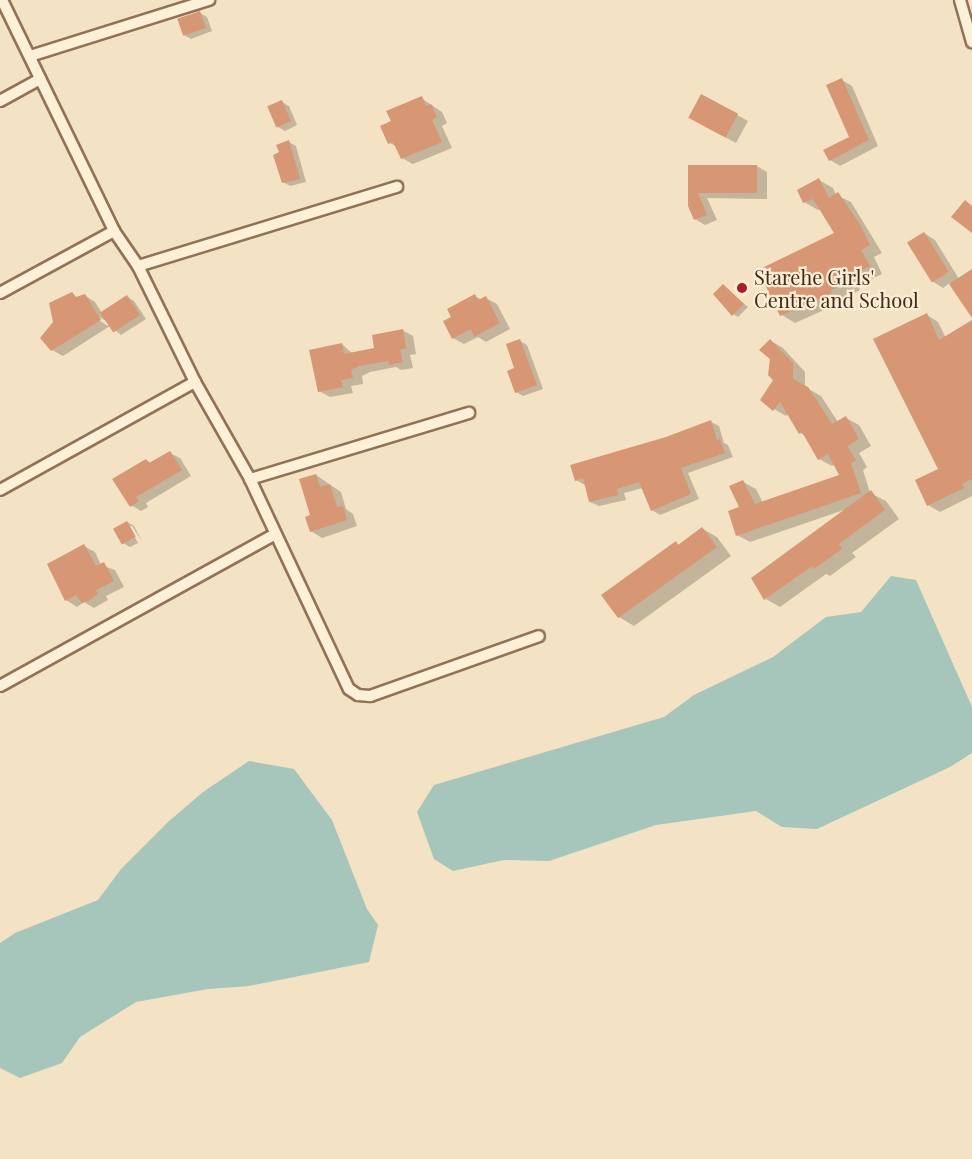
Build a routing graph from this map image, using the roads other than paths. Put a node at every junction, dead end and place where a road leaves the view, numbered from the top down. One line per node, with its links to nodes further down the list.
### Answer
1 (2, 0): 5 (street)
2 (208, 0): 5 (street)
3 (960, 0): 4 (street)
4 (972, 42)
5 (30, 56): 6 (street)
6 (40, 79): 7 (street); 9 (street)
7 (0, 101)
8 (397, 187): 10 (street)
9 (114, 231): 10 (street); 11 (street)
10 (138, 266): 12 (street)
11 (0, 293)
12 (195, 382): 14 (street); 15 (street)
13 (469, 413): 14 (street)
14 (250, 479): 16 (street)
15 (0, 490)
16 (275, 534): 17 (street); 18 (street)
17 (539, 636)
18 (0, 686)

